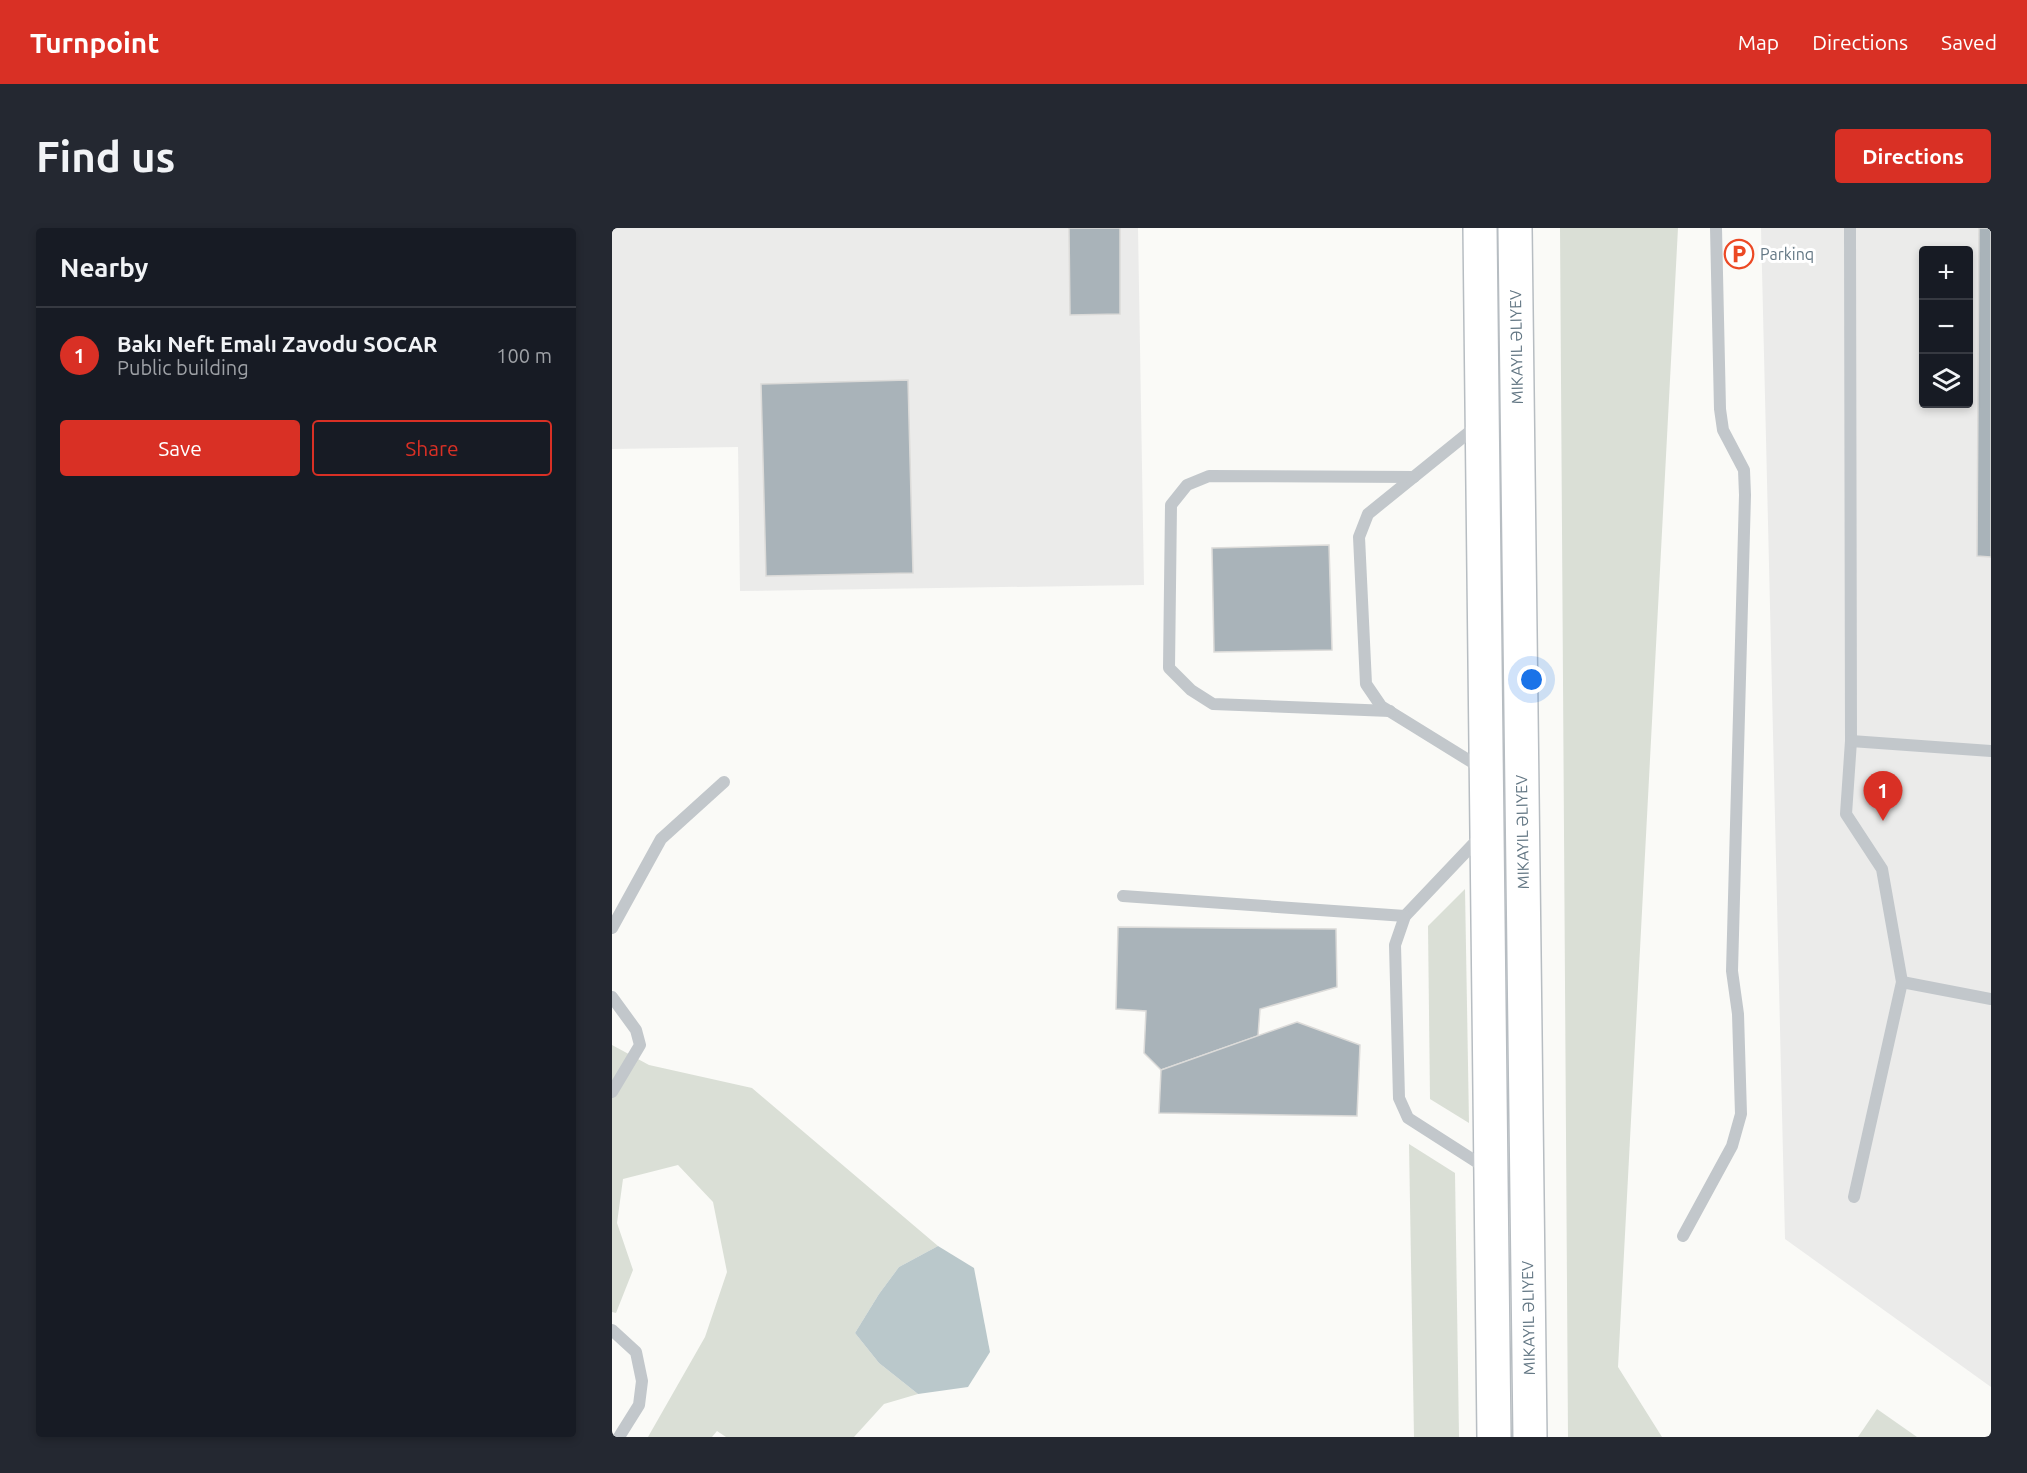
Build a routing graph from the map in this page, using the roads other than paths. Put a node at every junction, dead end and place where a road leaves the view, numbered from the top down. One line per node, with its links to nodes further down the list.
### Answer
1 (1480, 228): 5 (main road)
2 (1515, 228): 26 (main road)
3 (1716, 228): 22 (lane)
4 (1850, 228): 8 (lane)
5 (1483, 421): 6 (lane); 10 (main road)
6 (1414, 477): 7 (lane); 7 (lane)
7 (1390, 711): 10 (lane)
8 (1851, 741): 9 (lane); 16 (lane)
9 (1991, 751)
10 (1487, 771): 12 (main road)
11 (724, 782): 15 (lane)
12 (1488, 828): 14 (lane); 20 (main road)
13 (1123, 896): 14 (lane)
14 (1406, 916): 20 (lane)
15 (612, 928)
16 (1902, 982): 18 (lane); 21 (lane)
17 (612, 997): 19 (lane)
18 (1991, 999)
19 (612, 1092)
20 (1491, 1171): 25 (main road)
21 (1854, 1197)
22 (1683, 1236)
23 (612, 1330): 24 (lane)
24 (620, 1437)
25 (1494, 1437)
26 (1530, 1437)

